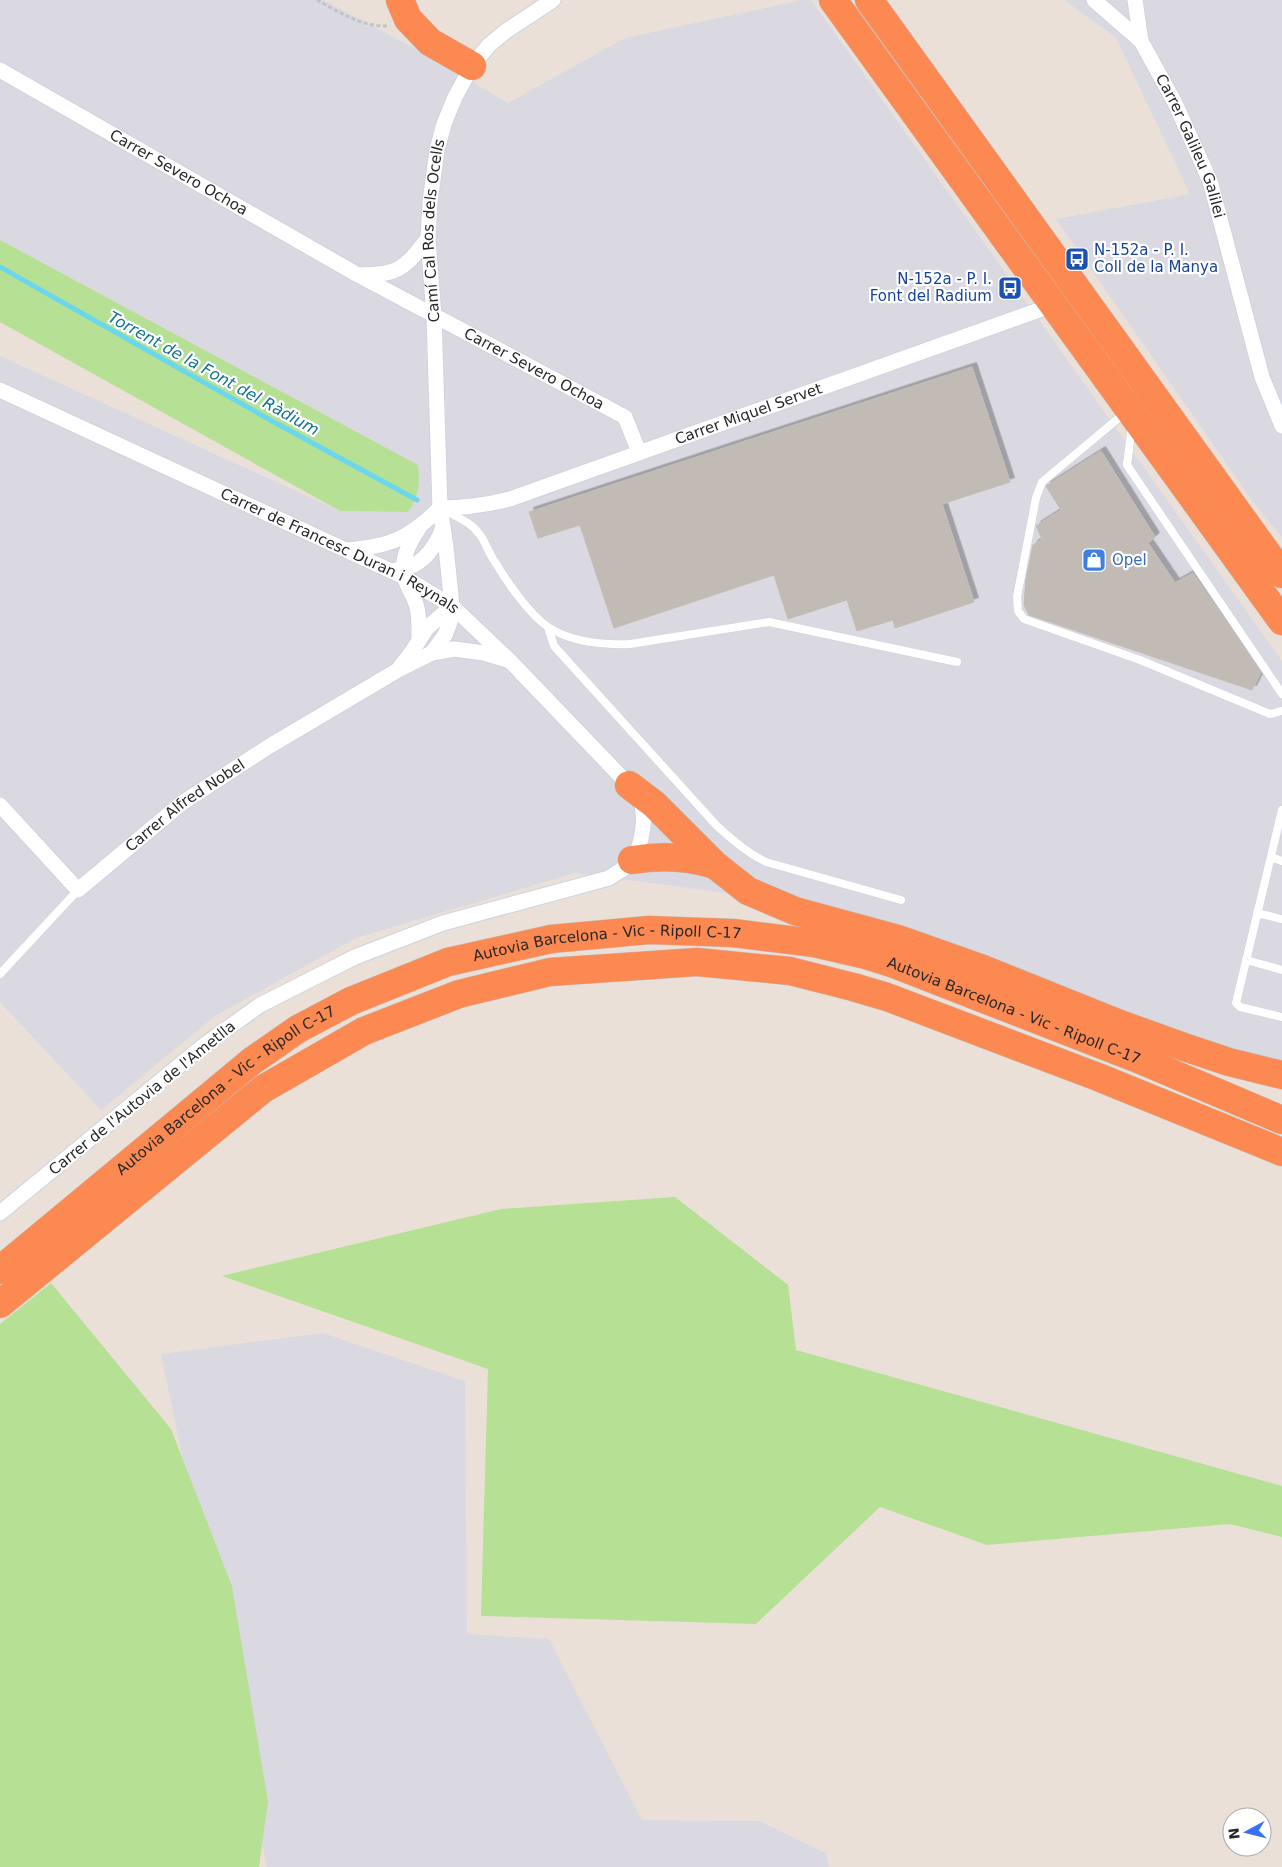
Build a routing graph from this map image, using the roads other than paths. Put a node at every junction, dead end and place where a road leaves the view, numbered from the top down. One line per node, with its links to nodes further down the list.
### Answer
1 (553, 0): 8 (street, Camí Cal Ros dels Ocells)
2 (833, 0): 12 (highway)
3 (869, 0): 22 (highway)
4 (1094, 0): 7 (street, Carrer Galileu Galilei)
5 (1134, 0): 7 (street, Carrer Galileu Galilei)
6 (404, 9): 8 (highway)
7 (1141, 41): 16 (street, Carrer Galileu Galilei)
8 (472, 66): 10 (street, Camí Cal Ros dels Ocells)
9 (0, 70): 11 (street, Carrer Severo Ochoa)
10 (428, 238): 11 (street); 13 (street, Camí Cal Ros dels Ocells)
11 (358, 276): 13 (street, Carrer Severo Ochoa)
12 (1053, 305): 15 (highway); 17 (street, Carrer Miquel Servet)
13 (434, 316): 17 (street, Carrer Severo Ochoa); 18 (street, Camí Cal Ros dels Ocells)
14 (0, 390): 21 (street, Carrer de Francesc Duran i Reynals)
15 (1131, 412): 26 (highway); 33 (lane); 34 (lane)
16 (1282, 426)
17 (640, 452): 18 (street, Carrer Miquel Servet)
18 (440, 508): 19 (street, Camí Cal Ros dels Ocells); 20 (street); 27 (lane)
19 (443, 527): 23 (street); 25 (street, Camí Cal Ros dels Ocells)
20 (419, 528): 21 (street); 23 (street)
21 (345, 550): 23 (street, Carrer de Francesc Duran i Reynals)
22 (1273, 557): 24 (highway)
23 (400, 572): 25 (street, Carrer de Francesc Duran i Reynals); 28 (street)
24 (1282, 574)
25 (452, 606): 28 (street, Carrer Alfred Nobel); 29 (street, Carrer Alfred Nobel); 30 (street, Carrer de Francesc Duran i Reynals)
26 (1282, 621)
27 (548, 627): 31 (lane); 43 (lane)
28 (419, 639): 32 (street, Carrer Alfred Nobel)
29 (432, 653): 30 (street, Carrer Alfred Nobel); 32 (street, Carrer Alfred Nobel)
30 (510, 662): 35 (street, Carrer de Francesc Duran i Reynals)
31 (957, 662)
32 (398, 670): 42 (street, Carrer Alfred Nobel)
33 (1282, 694)
34 (1282, 711)
35 (629, 785): 39 (street); 41 (highway)
36 (0, 805): 42 (street)
37 (1282, 810): 38 (lane)
38 (1271, 857): 40 (lane); 44 (lane)
39 (632, 860): 41 (highway); 56 (street, Carrer de l'Autovia de l'Ametlla)
40 (1282, 861)
41 (715, 866): 50 (highway)
42 (78, 890): 48 (lane)
43 (901, 900)
44 (1257, 913): 45 (lane); 46 (lane)
45 (1282, 919)
46 (1246, 960): 47 (lane); 49 (lane)
47 (1282, 970)
48 (0, 974)
49 (1282, 1017)
50 (1282, 1075)
51 (1236, 1101): 52 (highway); 53 (highway, Autovia Barcelona - Vic - Ripoll C-17); 54 (highway, Autovia Barcelona - Vic - Ripoll C-17)
52 (1282, 1107)
53 (1282, 1120)
54 (142, 1151): 57 (highway); 58 (highway, Autovia Barcelona - Vic - Ripoll C-17)
55 (1282, 1152): 59 (highway, Autovia Barcelona - Vic - Ripoll C-17)
56 (0, 1213)
57 (0, 1252)
58 (0, 1270)
59 (0, 1304)

